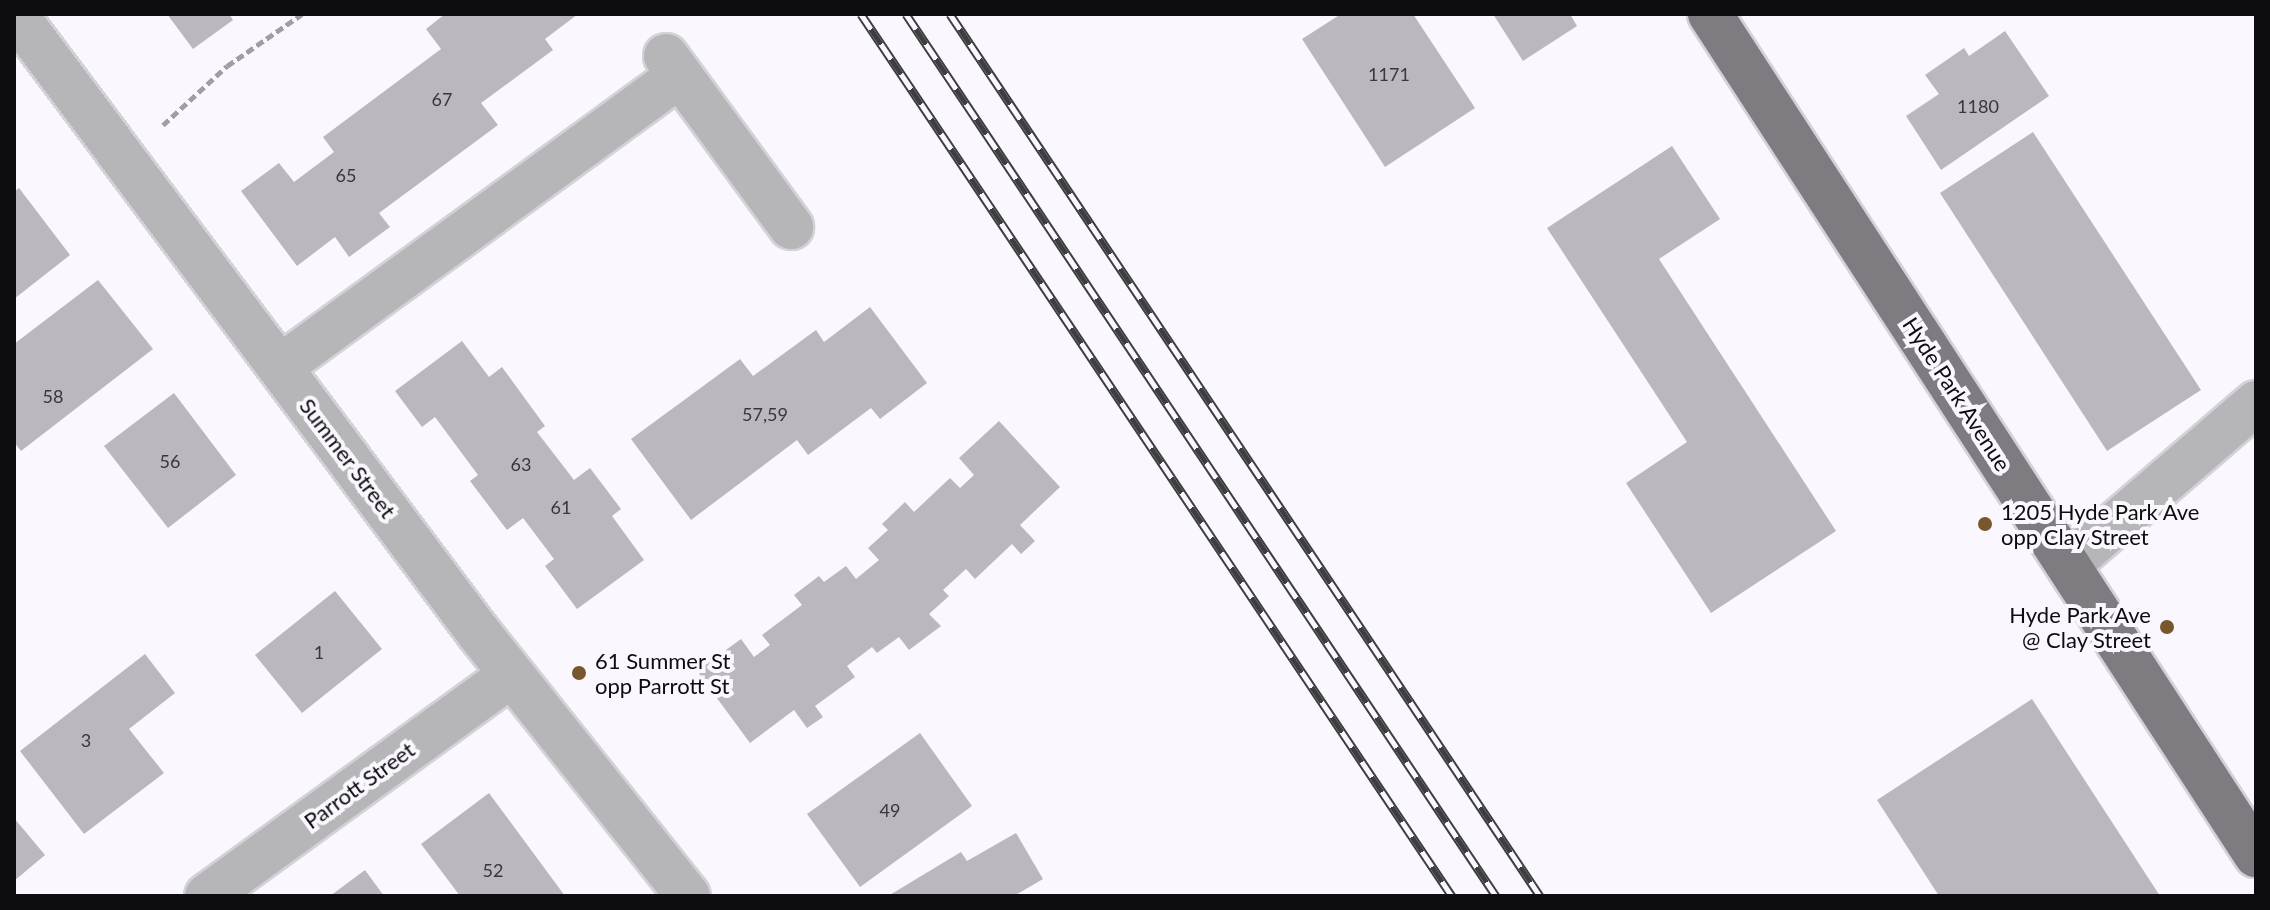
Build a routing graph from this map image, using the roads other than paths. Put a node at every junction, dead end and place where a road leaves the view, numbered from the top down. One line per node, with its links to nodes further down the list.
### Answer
1 (15, 14): 4 (street, Summer Street)
2 (1710, 14): 6 (main road, Hyde Park Avenue)
3 (791, 227): 4 (street)
4 (280, 367): 7 (street, Summer Street)
5 (2256, 403): 6 (street)
6 (2069, 564): 8 (main road, Hyde Park Avenue)
7 (511, 675): 9 (street, Parrott Street); 10 (street, Summer Street)
8 (2256, 855)
9 (207, 896)
10 (688, 896)

